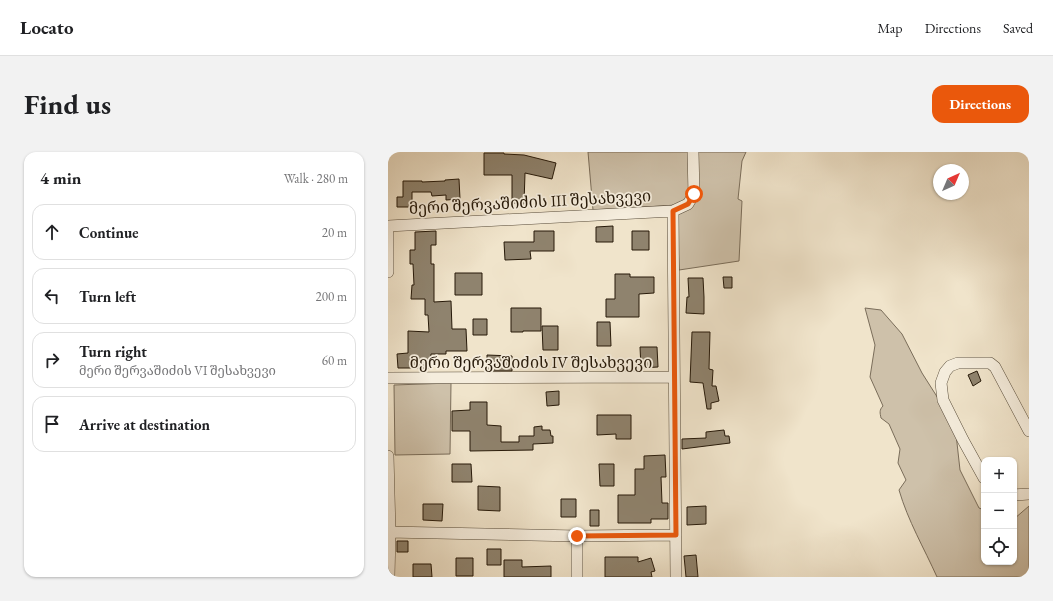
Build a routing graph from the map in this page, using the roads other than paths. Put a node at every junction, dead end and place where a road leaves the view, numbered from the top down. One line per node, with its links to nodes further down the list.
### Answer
1 (693, 152): 2 (street)
2 (673, 211): 3 (street, მერი შერვაშიძის III შესახვევი); 6 (street)
3 (388, 226)
4 (388, 233): 5 (street)
5 (388, 272)
6 (674, 377): 7 (street, მერი შერვაშიძის IV შესახვევი); 14 (street)
7 (388, 378)
8 (1029, 431): 10 (street)
9 (388, 456): 13 (street)
10 (981, 473)
11 (1029, 494): 12 (street)
12 (1017, 495)
13 (389, 532): 15 (street); 16 (street)
14 (676, 535): 15 (street); 18 (street)
15 (577, 536): 17 (street)
16 (389, 577)
17 (578, 577)
18 (676, 577)

